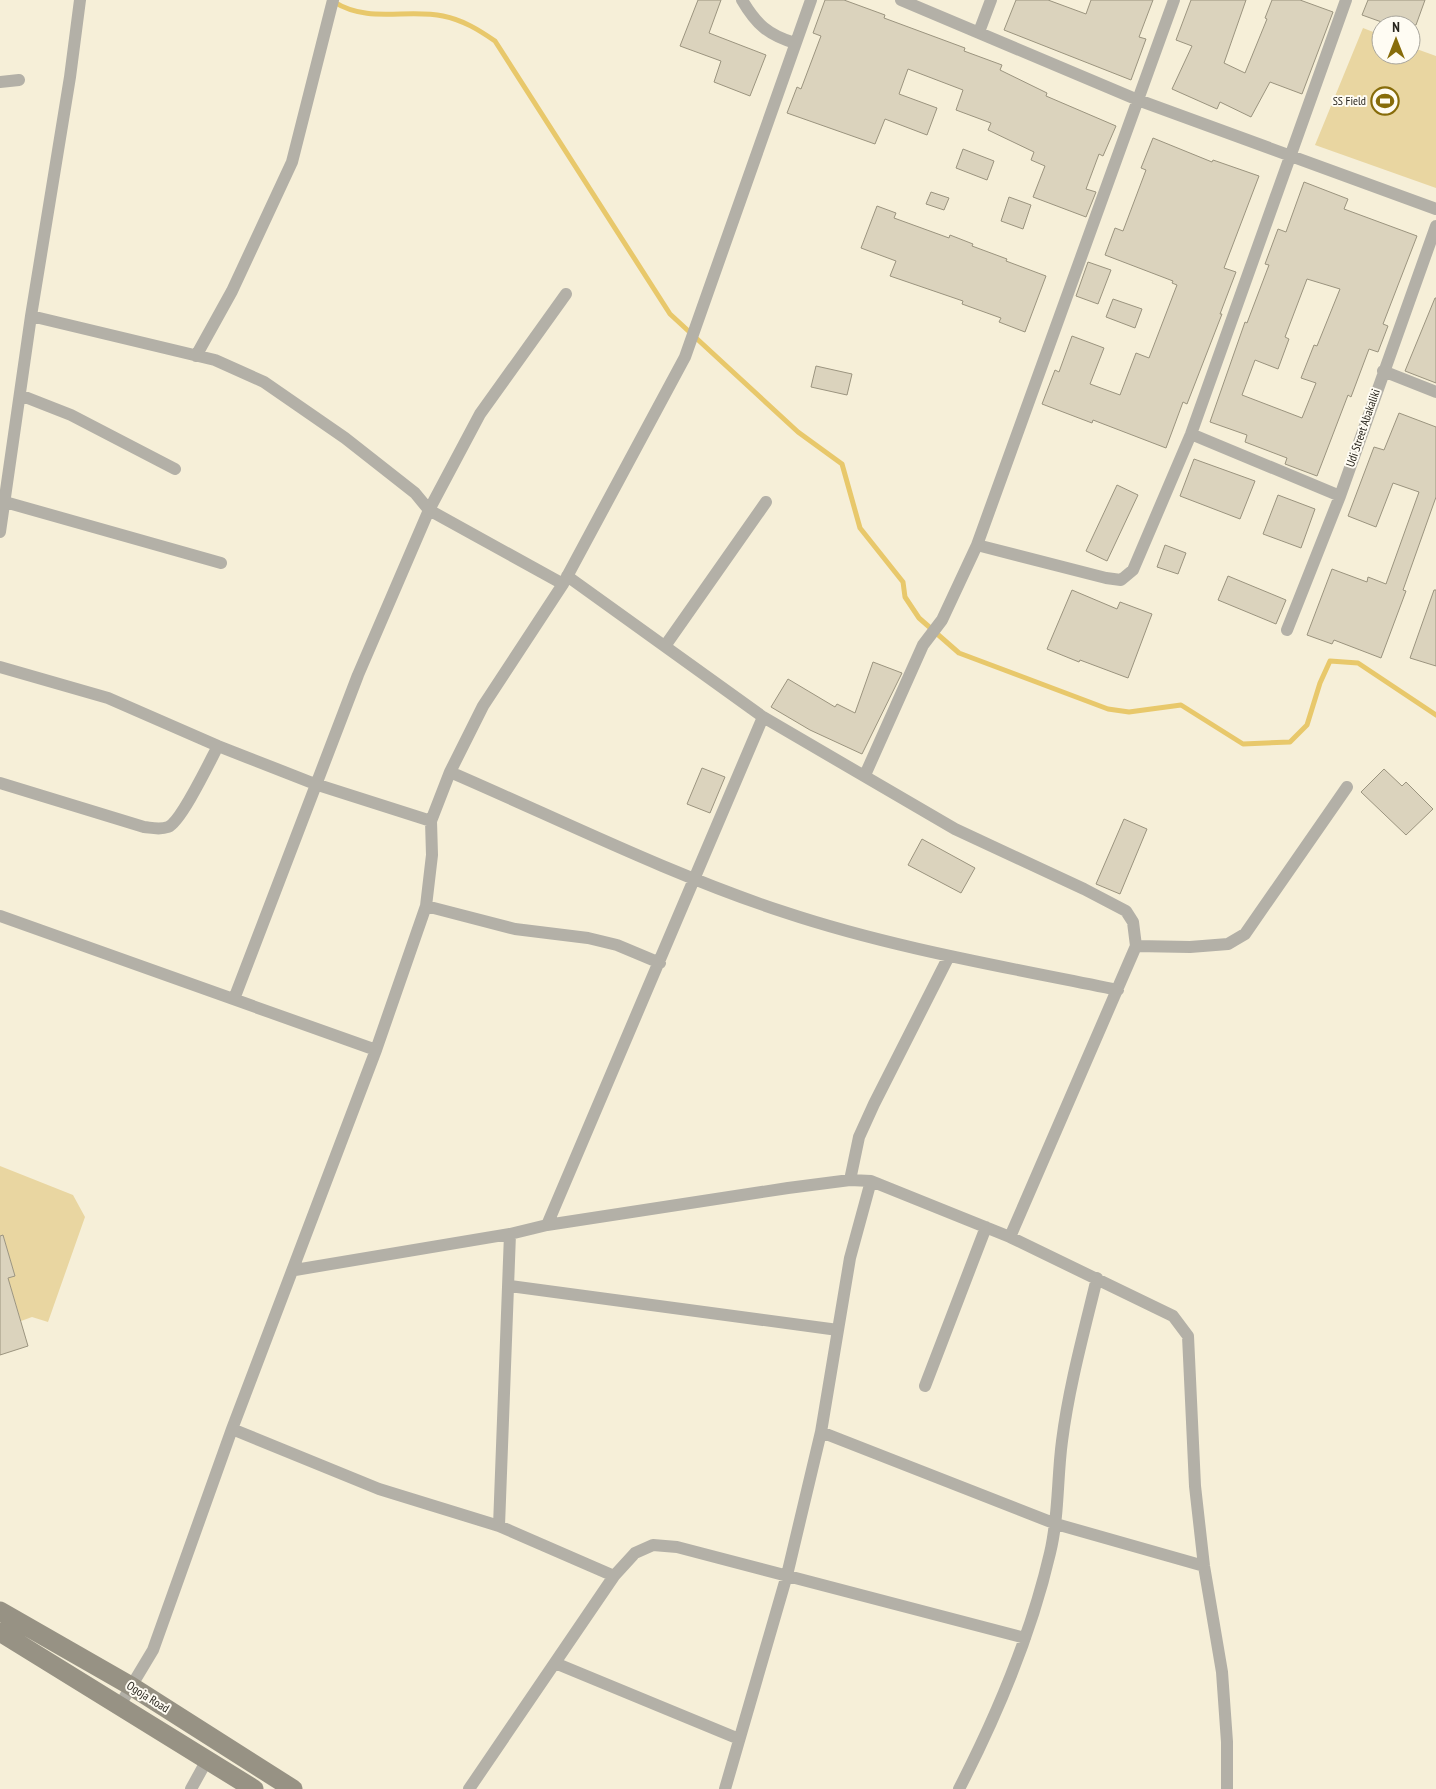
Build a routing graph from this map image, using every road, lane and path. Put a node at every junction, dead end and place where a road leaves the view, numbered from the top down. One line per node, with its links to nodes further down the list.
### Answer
1 (80, 0): 18 (street)
2 (333, 0): 19 (street)
3 (742, 0): 10 (street)
4 (811, 0): 10 (street)
5 (901, 0): 9 (street)
6 (991, 0): 9 (street)
7 (1174, 0): 13 (street)
8 (1346, 0): 14 (street)
9 (979, 32): 13 (street)
10 (795, 43): 32 (street)
11 (19, 80): 12 (street)
12 (0, 82)
13 (1138, 100): 14 (street); 30 (street)
14 (1290, 156): 15 (street); 23 (street)
15 (1436, 209)
16 (1436, 226): 20 (street, Udi Street Abakaliki)
17 (566, 294): 28 (street)
18 (31, 316): 19 (street); 22 (street)
19 (196, 356): 28 (street)
20 (1383, 371): 21 (street); 25 (street, Udi Street Abakaliki)
21 (1436, 392)
22 (20, 395): 24 (street); 26 (street)
23 (1191, 434): 25 (street); 30 (street)
24 (175, 469)
25 (1340, 496): 33 (street, Udi Street Abakaliki)
26 (5, 502): 29 (street); 31 (street)
27 (766, 502): 34 (street)
28 (429, 510): 32 (street); 41 (street)
29 (0, 532)
30 (976, 545): 39 (street)
31 (221, 563)
32 (565, 580): 34 (street); 38 (street)
33 (1287, 630)
34 (665, 646): 36 (street)
35 (0, 667): 37 (street)
36 (763, 717): 39 (street); 44 (street)
37 (218, 746): 40 (street); 41 (street)
38 (450, 772): 43 (street); 44 (street)
39 (866, 775): 47 (street)
40 (0, 783)
41 (315, 784): 43 (street); 51 (street)
42 (1347, 787): 47 (street)
43 (431, 821): 45 (street)
44 (696, 879): 48 (street); 49 (street)
45 (426, 906): 49 (street); 52 (street)
46 (0, 916): 51 (street)
47 (1136, 946): 50 (street)
48 (949, 956): 50 (street); 53 (street)
49 (660, 963): 55 (street)
50 (1118, 990): 58 (street)
51 (234, 1000): 52 (street)
52 (376, 1050): 59 (street)
53 (850, 1180): 54 (street); 55 (street)
54 (871, 1181): 56 (street); 62 (street)
55 (547, 1225): 57 (street)
56 (986, 1227): 58 (street); 63 (street)
57 (510, 1234): 59 (street); 61 (street)
58 (1010, 1237): 60 (street)
59 (295, 1270): 64 (street)
60 (1097, 1278): 66 (street); 68 (street)
61 (510, 1286): 62 (street); 67 (street)
62 (838, 1330): 65 (street)
63 (925, 1386)
64 (232, 1429): 67 (street); 75 (street)
65 (820, 1432): 66 (street); 69 (street)
66 (1056, 1524): 68 (street); 73 (street)
67 (499, 1526): 70 (street)
68 (1204, 1566): 85 (street)
69 (786, 1575): 70 (street); 73 (street); 77 (street)
70 (614, 1576): 74 (street)
71 (0, 1611): 75 (main road, Ogoja Road)
72 (0, 1632): 76 (main road, Ogoja Road)
73 (1025, 1638): 79 (street)
74 (555, 1663): 77 (street); 83 (street)
75 (131, 1686): 76 (street); 82 (main road, Ogoja Road)
76 (120, 1706): 78 (main road, Ogoja Road)
77 (740, 1739): 84 (street)
78 (207, 1760): 80 (street); 81 (main road, Ogoja Road)
79 (961, 1788)
80 (191, 1789)
81 (254, 1789)
82 (293, 1789)
83 (469, 1789)
84 (725, 1789)
85 (1227, 1789)

